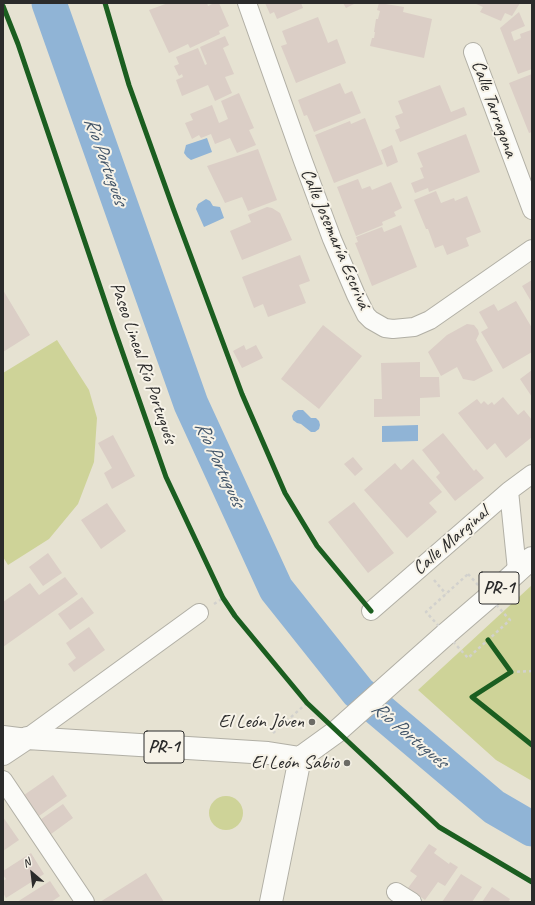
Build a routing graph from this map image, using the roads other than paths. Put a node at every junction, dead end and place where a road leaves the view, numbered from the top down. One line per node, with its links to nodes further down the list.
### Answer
1 (247, 3): 4 (street, Calle Josemaría Escrivá)
2 (474, 52): 3 (street, Calle Tarragona)
3 (532, 210)
4 (532, 249)
5 (532, 474): 6 (street, Calle Marginal)
6 (509, 491): 7 (street); 8 (street, Calle Marginal)
7 (525, 564): 13 (main road, PR-1)
8 (371, 611)
9 (199, 613): 11 (street)
10 (3, 735): 11 (street)
11 (27, 738): 12 (main road); 13 (main road, PR-1)
12 (3, 754)
13 (300, 758): 17 (main road)
14 (3, 780): 16 (street)
15 (396, 892): 18 (street)
16 (85, 902)
17 (271, 902)
18 (412, 902)

